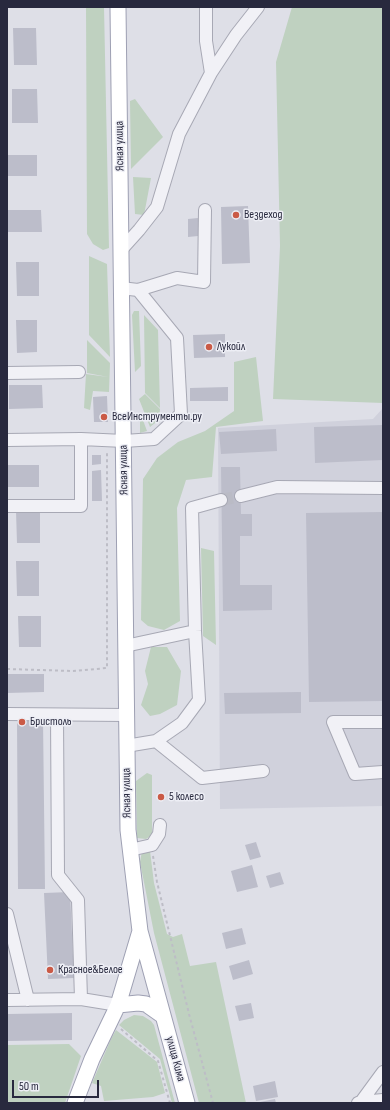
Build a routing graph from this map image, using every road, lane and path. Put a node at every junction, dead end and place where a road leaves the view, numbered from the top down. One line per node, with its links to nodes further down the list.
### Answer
1 (118, 7): 6 (main road, Ясная улица)
2 (206, 7): 4 (street)
3 (258, 7): 4 (street)
4 (211, 73): 6 (street)
5 (205, 210): 8 (street)
6 (121, 250): 7 (main road, Ясная улица)
7 (121, 288): 8 (street); 14 (main road, Ясная улица)
8 (138, 290): 14 (street)
9 (79, 372): 10 (street)
10 (7, 373)
11 (81, 439): 12 (street); 13 (street); 18 (street)
12 (7, 440)
13 (107, 440): 14 (street); 21 (path)
14 (124, 441): 20 (main road, Ясная улица)
15 (383, 488): 16 (street)
16 (241, 496)
17 (221, 500): 19 (street)
18 (7, 506)
19 (195, 631): 20 (street); 26 (street)
20 (126, 646): 23 (main road, Ясная улица)
21 (7, 669)
22 (7, 714): 24 (street)
23 (126, 714): 24 (street); 27 (main road, Ясная улица)
24 (57, 715): 35 (street)
25 (383, 722): 29 (street)
26 (156, 741): 27 (street); 28 (street)
27 (126, 746): 32 (main road, Ясная улица)
28 (264, 771)
29 (383, 772)
30 (160, 825): 31 (street)
31 (152, 845): 32 (street); 47 (path)
32 (130, 850): 34 (main road, Ясная улица)
33 (7, 914): 37 (street)
34 (140, 931): 38 (main road); 39 (main road, улица Кима)
35 (81, 999): 37 (street); 38 (street)
36 (7, 1000): 37 (street)
37 (28, 1000)
38 (118, 1005): 39 (main road); 40 (main road)
39 (163, 1016): 46 (main road, улица Кима)
40 (111, 1021): 44 (main road); 45 (path)
41 (383, 1072): 43 (street)
42 (383, 1100): 43 (street)
43 (360, 1102)
44 (75, 1103)
45 (170, 1103)
46 (187, 1103)
47 (213, 1103)

